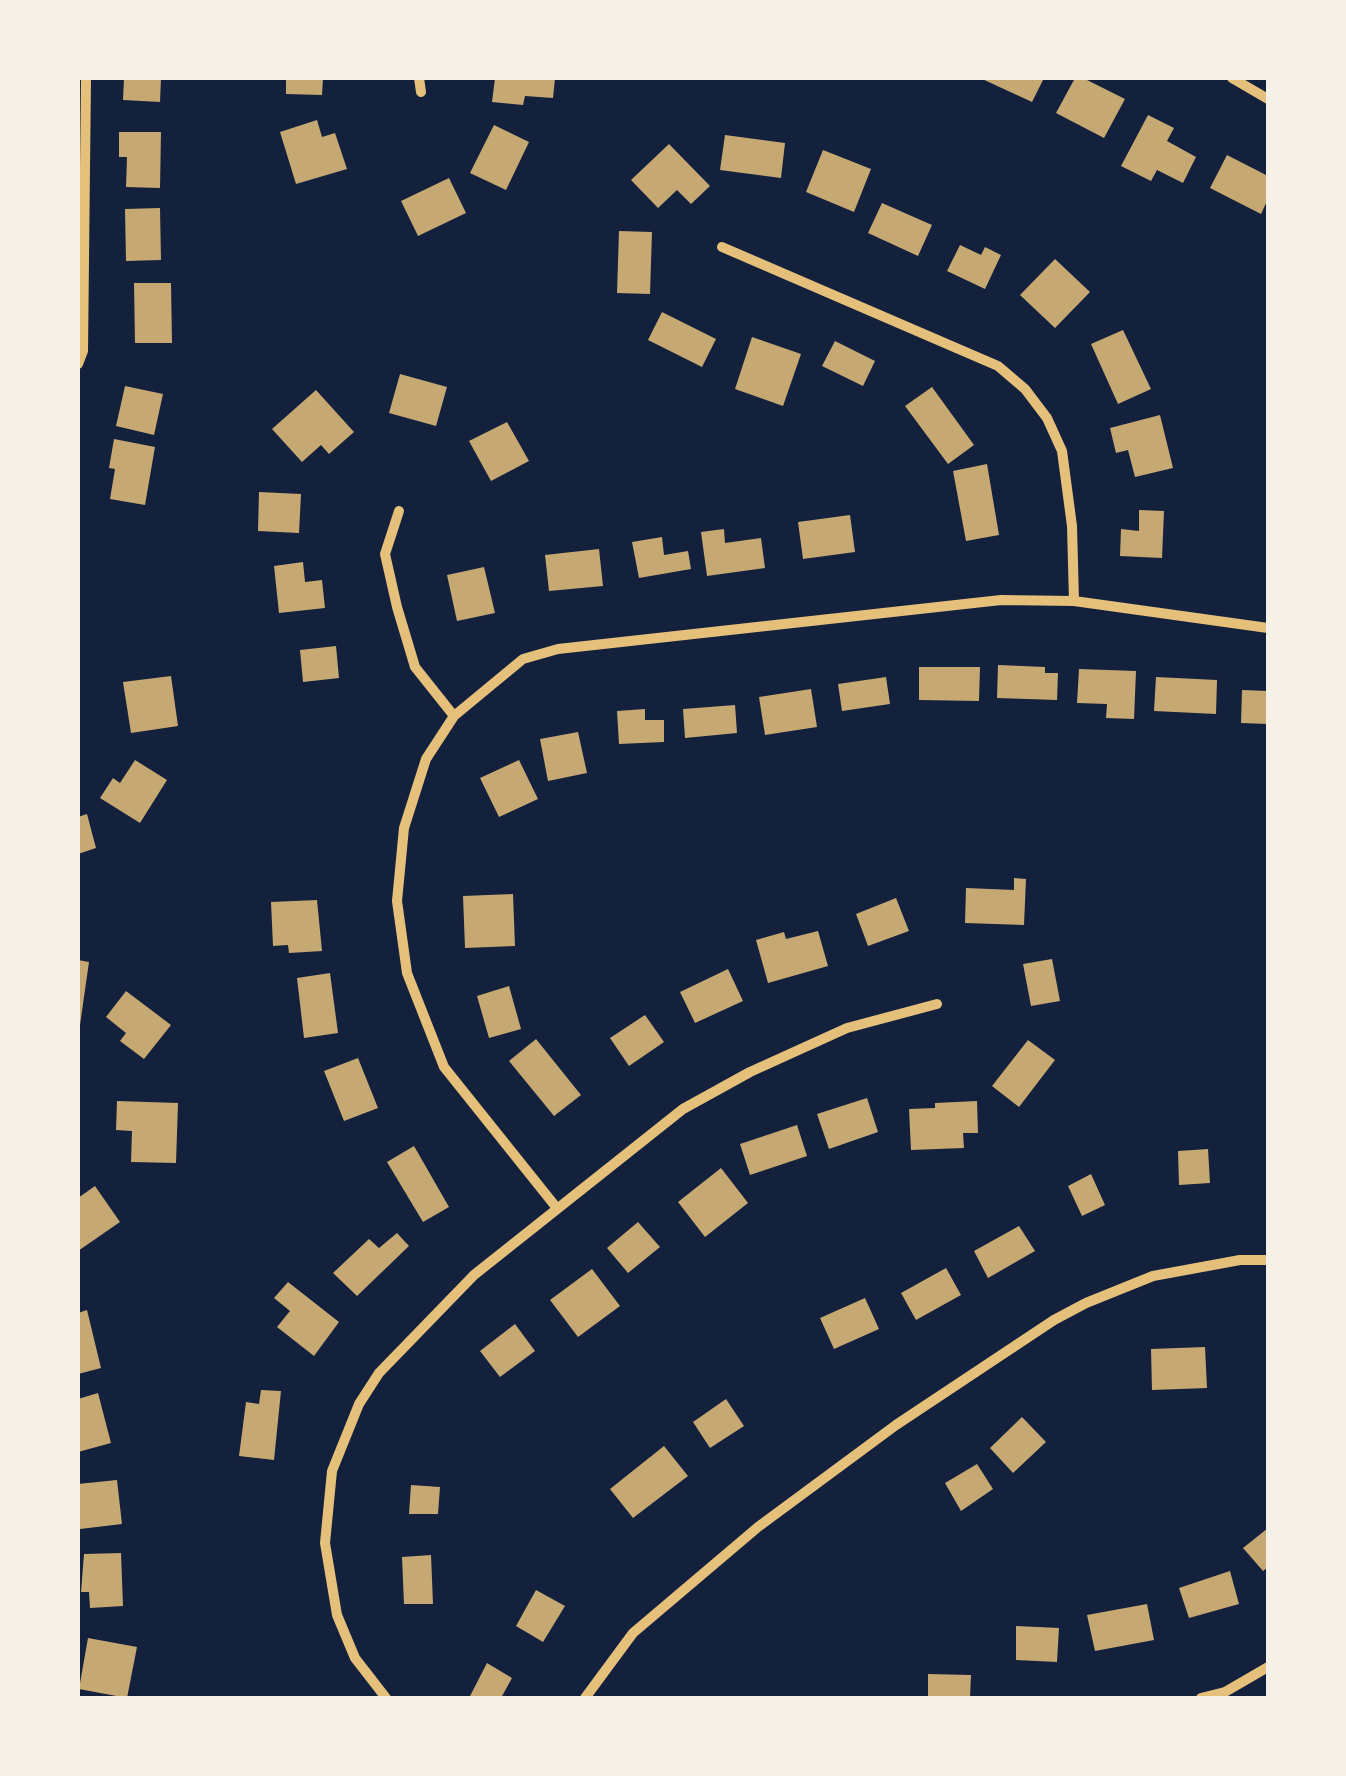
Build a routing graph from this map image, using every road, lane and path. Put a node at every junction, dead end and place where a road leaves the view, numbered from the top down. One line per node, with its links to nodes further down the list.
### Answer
1 (86, 78): 6 (street)
2 (418, 78): 4 (street)
3 (1232, 78): 5 (street)
4 (421, 92)
5 (1268, 99)
6 (82, 113): 8 (street)
7 (722, 246): 10 (street)
8 (78, 364)
9 (400, 511): 12 (street)
10 (1074, 601): 11 (street); 12 (street)
11 (1268, 628)
12 (454, 716): 14 (street)
13 (937, 1004): 14 (street)
14 (556, 1208): 17 (street)
15 (1268, 1260): 18 (street)
16 (1268, 1667): 19 (street)
17 (386, 1698)
18 (585, 1698)
19 (1201, 1698)

